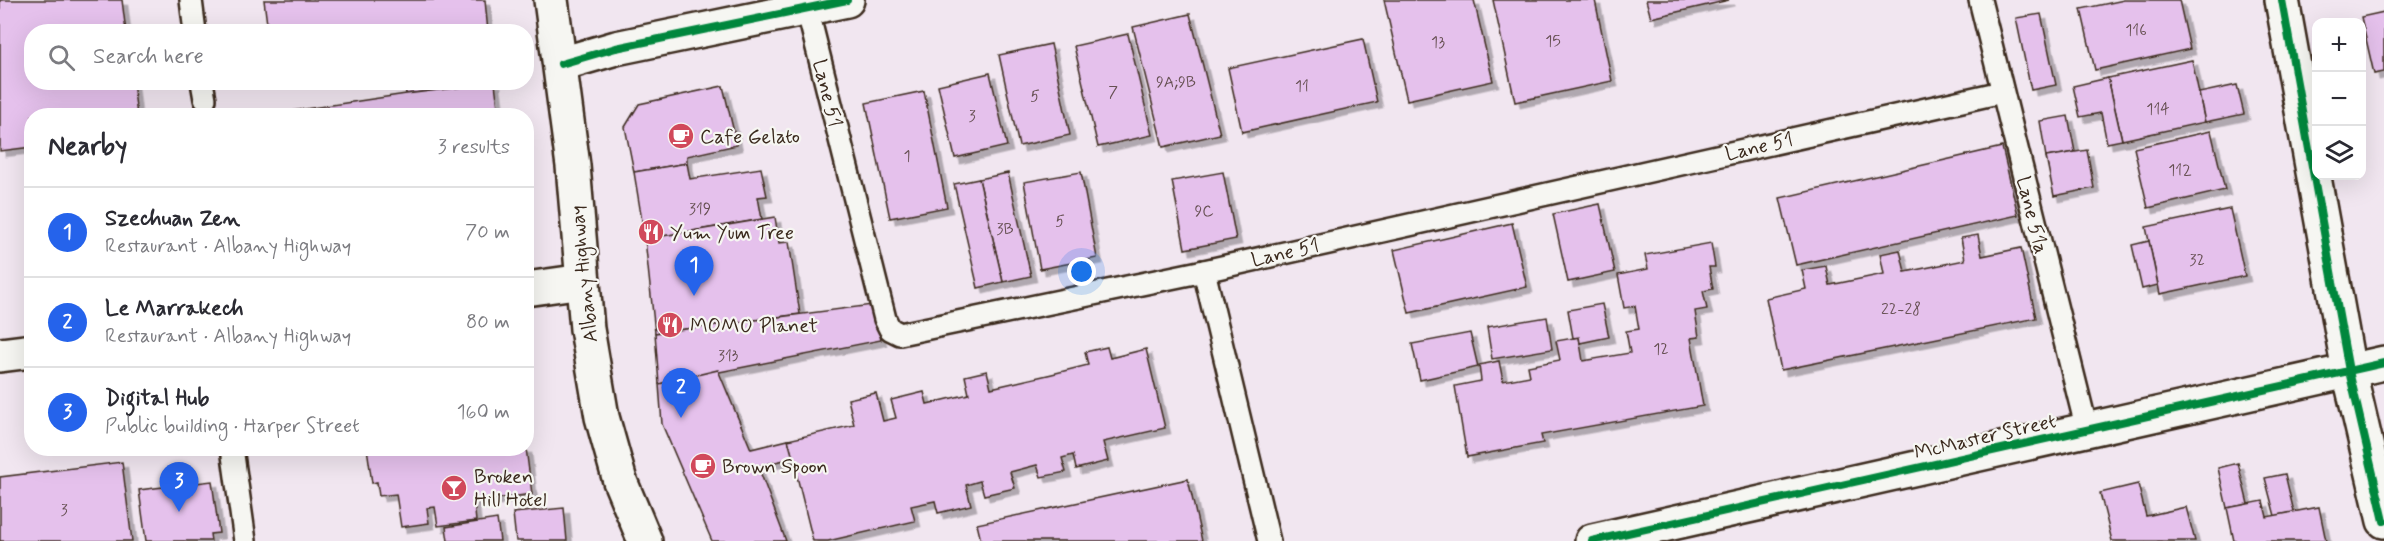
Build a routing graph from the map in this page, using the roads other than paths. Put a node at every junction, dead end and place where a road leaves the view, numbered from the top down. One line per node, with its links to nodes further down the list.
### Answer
1 (190, 0): 7 (lane)
2 (551, 0): 8 (street, Albany Highway)
3 (847, 0): 6 (street)
4 (1980, 0): 9 (lane, Lane 51a)
5 (2283, 0): 16 (street)
6 (808, 4): 8 (street); 10 (lane, Lane 51)
7 (194, 24)
8 (561, 64): 11 (street, Albany Highway)
9 (2002, 92): 10 (lane, Lane 51); 17 (lane, Lane 51a)
10 (1204, 271): 22 (lane)
11 (583, 281): 12 (street); 21 (street, Albany Highway)
12 (534, 288)
13 (24, 352): 14 (street)
14 (0, 355)
15 (2384, 363): 16 (street, McMaster Street)
16 (2349, 371): 17 (street, McMaster Street); 19 (street)
17 (2087, 430): 23 (street, McMaster Street)
18 (233, 456): 20 (lane)
19 (2384, 520)
20 (245, 541)
21 (645, 541)
22 (1269, 541)
23 (1592, 541)

